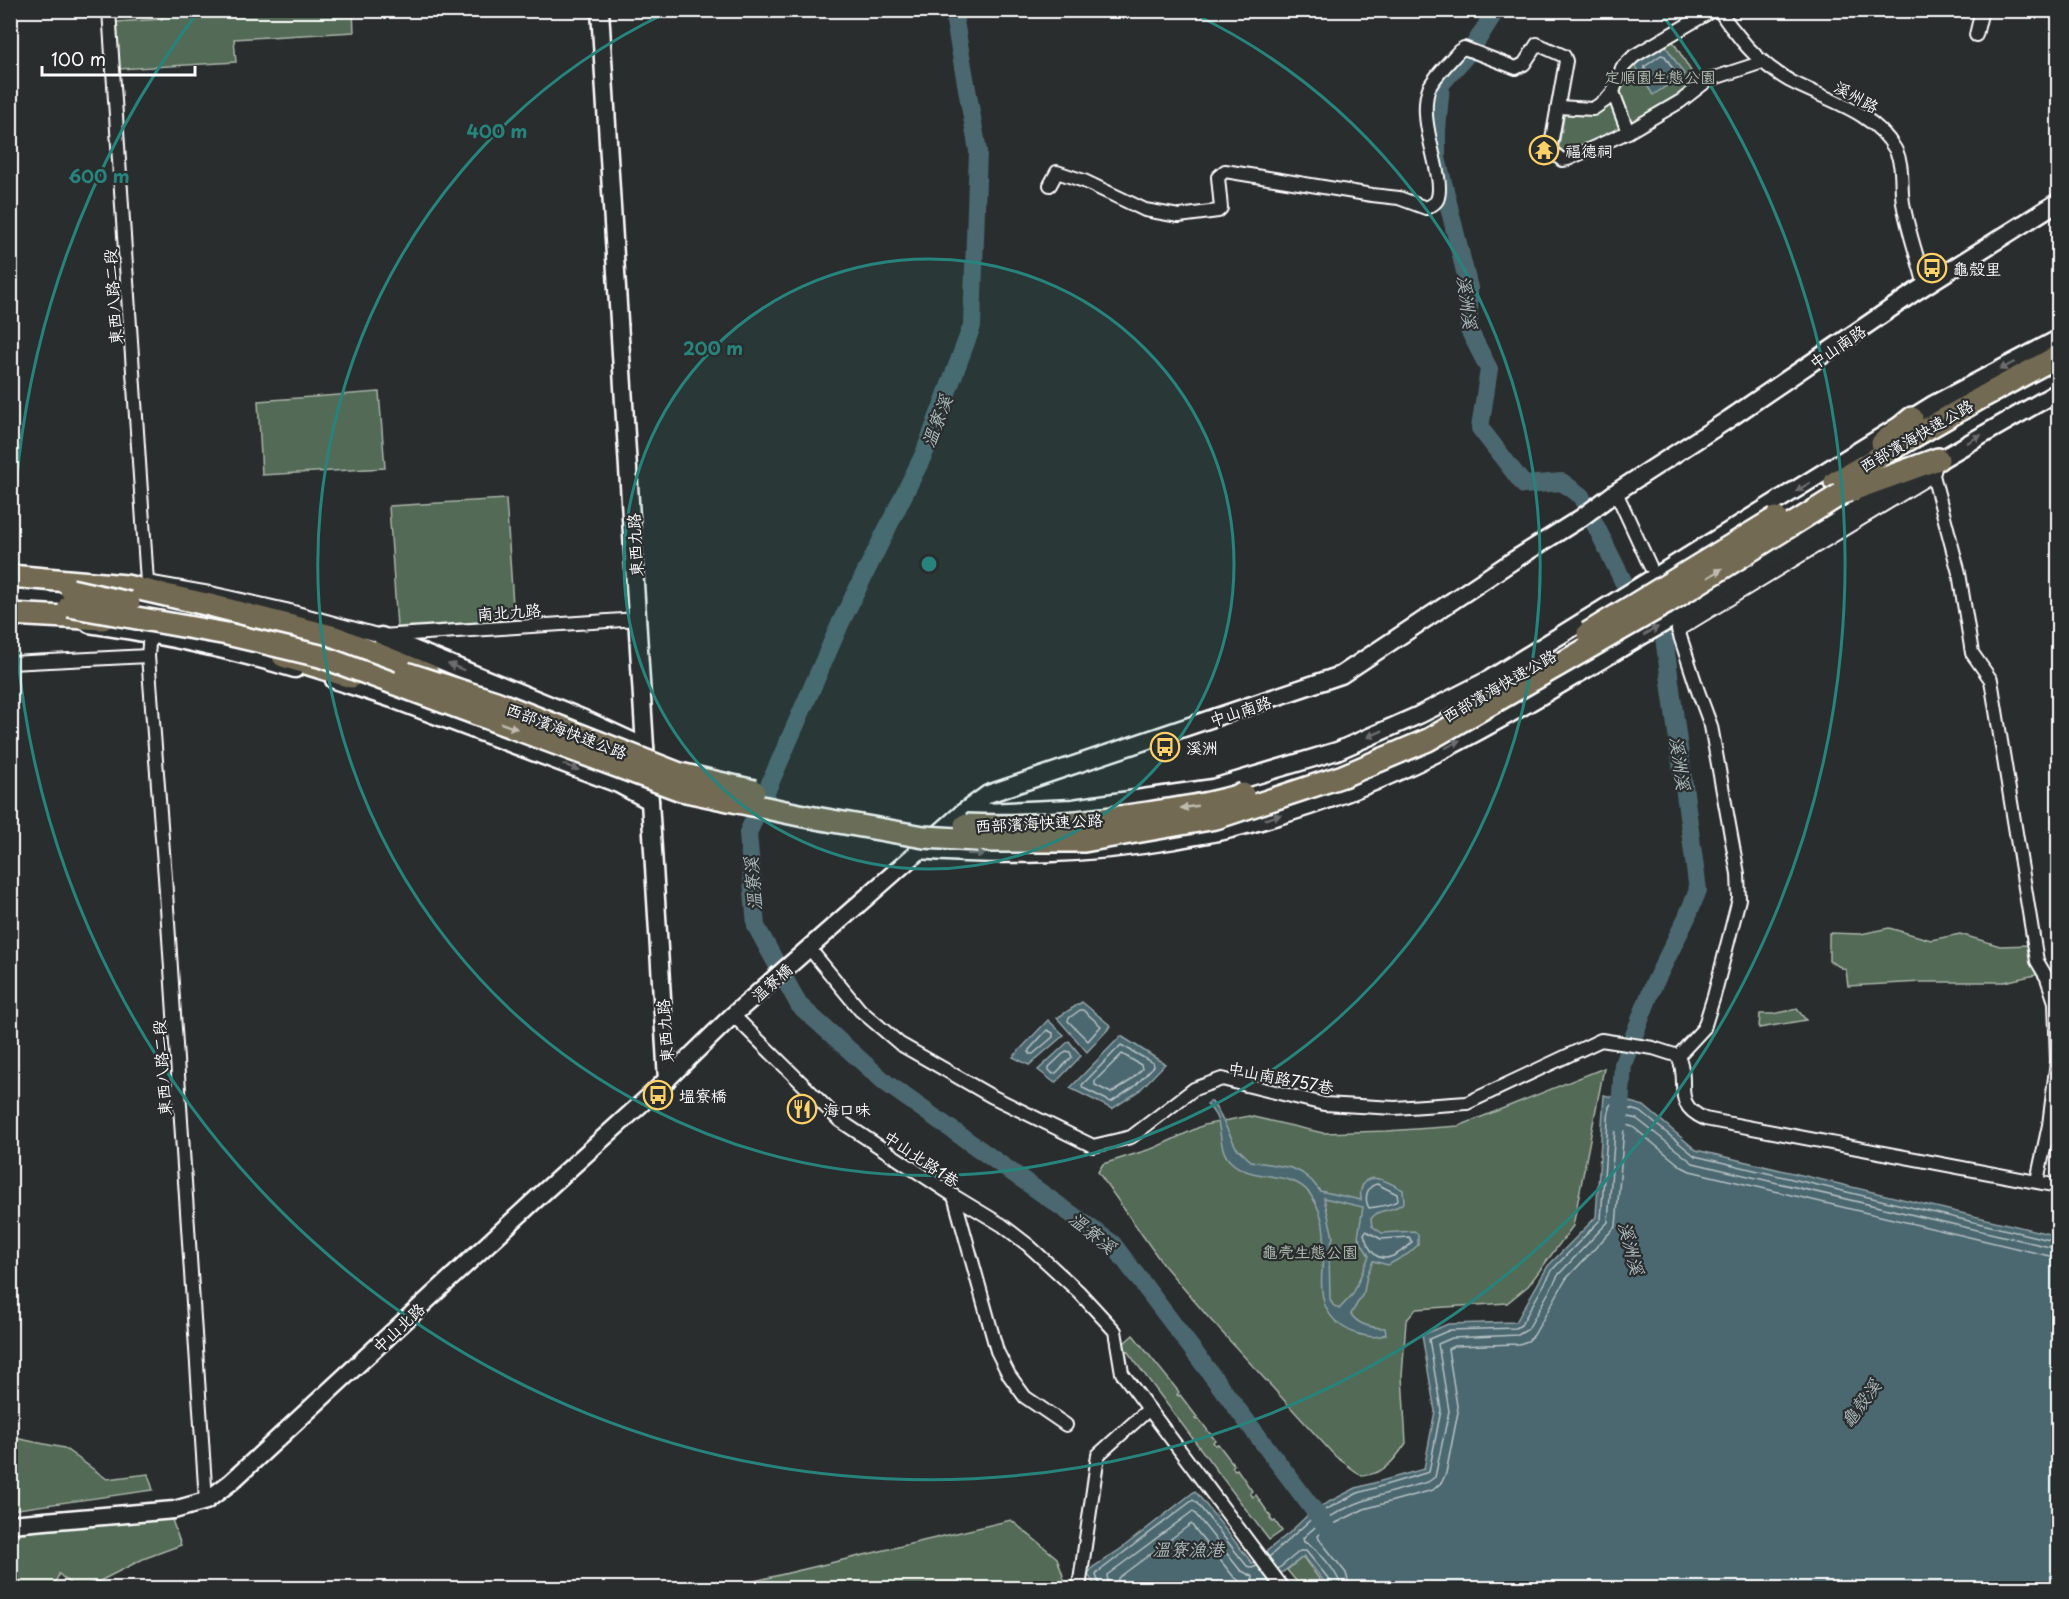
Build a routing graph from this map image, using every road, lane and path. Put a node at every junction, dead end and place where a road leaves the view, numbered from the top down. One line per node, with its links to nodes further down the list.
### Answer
1 (109, 10): 24 (street, 東西八路二段)
2 (600, 10): 29 (street, 東西九路)
3 (1713, 10): 8 (street)
4 (1720, 10): 7 (street, 溪州路)
5 (1982, 10): 6 (street)
6 (1976, 35)
7 (1763, 62): 10 (street); 13 (street, 溪州路)
8 (1613, 92): 9 (street); 10 (street)
9 (1558, 107): 10 (street); 11 (street)
10 (1628, 132)
11 (1050, 185)
12 (2058, 202): 13 (street, 中山南路)
13 (1925, 286): 21 (street, 中山南路)
14 (2058, 339): 18 (street, one-way to 18)
15 (2058, 356): 20 (highway, 西部濱海快速公路)
16 (2058, 373): 20 (highway, 西部濱海快速公路)
17 (2058, 392): 19 (street, one-way to 17)
18 (1912, 418): 20 (highway); 22 (street, one-way to 22)
19 (1936, 467): 20 (highway); 38 (street, one-way to 19); 41 (street); 43 (street)
20 (1838, 488): 34 (highway, 西部濱海快速公路, bridge)
21 (1616, 492): 22 (street); 37 (street, 中山南路)
22 (1652, 572): 37 (street, one-way to 37)
23 (10, 575): 24 (street); 34 (highway)
24 (147, 582): 31 (street, 南北九路)
25 (10, 587): 26 (highway, 西部濱海快速公路)
26 (70, 598): 27 (highway, 西部濱海快速公路); 34 (highway, 西部濱海快速公路, bridge)
27 (10, 604)
28 (10, 616): 30 (street); 34 (highway)
29 (638, 619): 31 (street, 南北九路); 35 (street, 東西九路)
30 (150, 633): 32 (street, 東西八路二段); 36 (street, one-way to 36)
31 (381, 636): 35 (street, one-way to 31)
32 (148, 656): 33 (street); 48 (street, 東西八路二段)
33 (10, 663)
34 (488, 708)
35 (645, 747): 36 (street, 東西九路)
36 (650, 801): 42 (street, 東西九路)
37 (962, 813): 38 (street, 中山南路)
38 (918, 850): 39 (street, 中山南路)
39 (809, 948): 40 (street, 溫寮橋); 41 (street, 中山南路757巷)
40 (733, 1016): 42 (street, 中山北路); 45 (street, 中山北路1巷)
41 (1678, 1056): 43 (street)
42 (667, 1080): 48 (street, 中山北路)
43 (2037, 1181): 44 (street)
44 (2058, 1186)
45 (954, 1196): 46 (street); 47 (street, 中山北路1巷)
46 (1149, 1408): 50 (street); 51 (street)
47 (1066, 1425)
48 (206, 1501): 49 (street, 中山北路)
49 (10, 1524)
50 (1079, 1588)
51 (1283, 1588)

